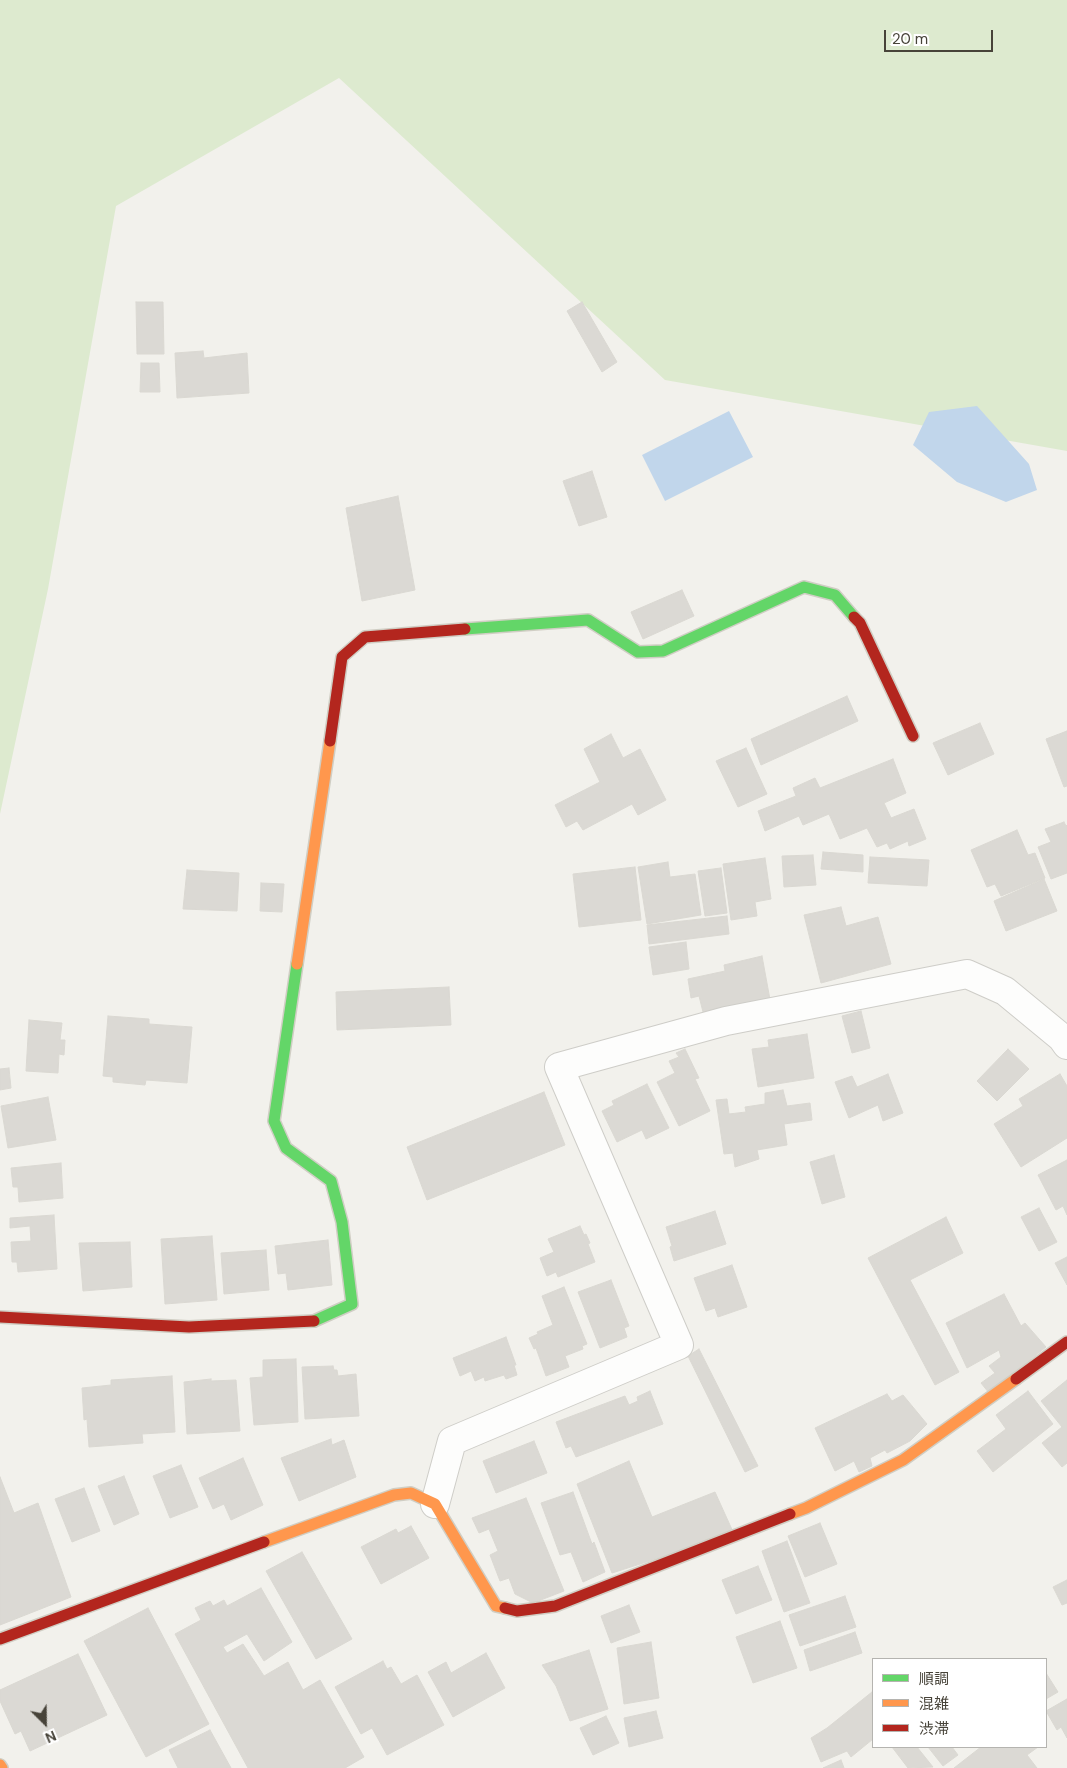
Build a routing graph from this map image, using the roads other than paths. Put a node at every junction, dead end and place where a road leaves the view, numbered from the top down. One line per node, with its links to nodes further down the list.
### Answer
1 (914, 736): 3 (street)
2 (1067, 1045): 5 (street)
3 (0, 1317)
4 (1067, 1342): 5 (street)
5 (434, 1504): 6 (street)
6 (0, 1638)

